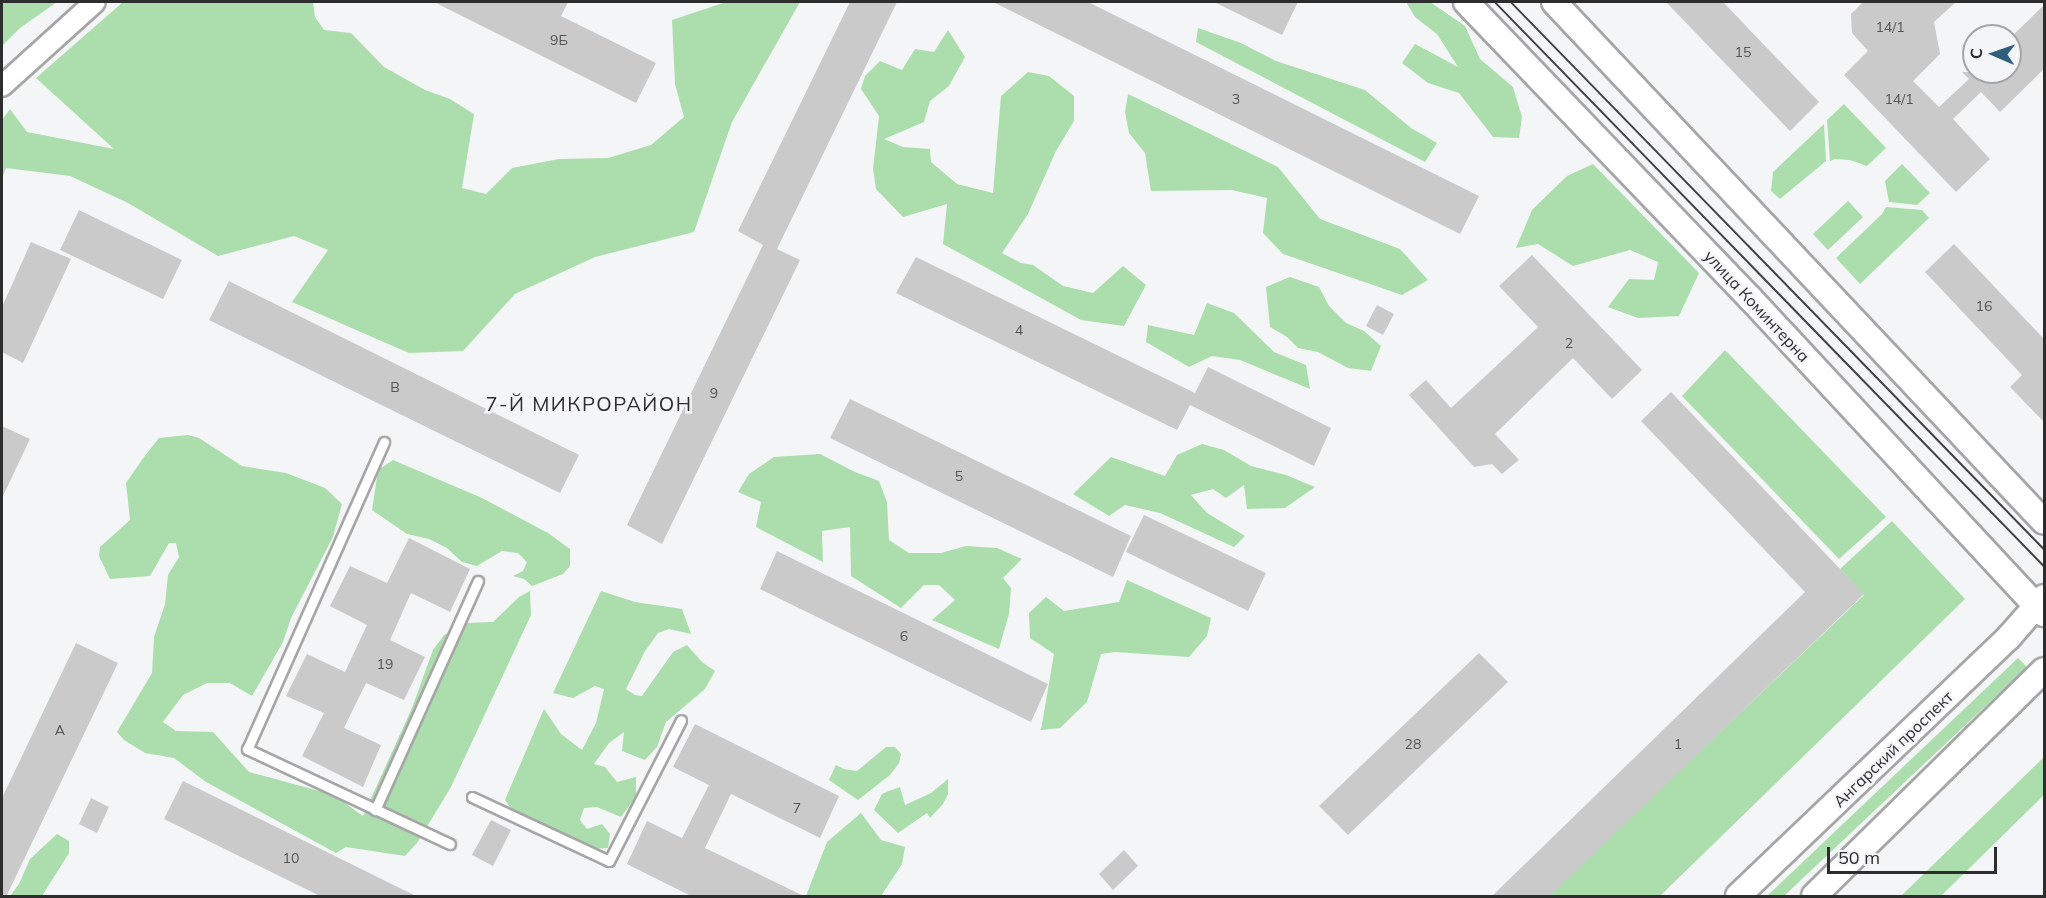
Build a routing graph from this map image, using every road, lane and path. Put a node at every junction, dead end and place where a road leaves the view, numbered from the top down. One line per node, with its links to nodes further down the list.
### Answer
1 (95, 2): 4 (street)
2 (1466, 2): 8 (street, улица Коминтерна)
3 (1554, 2): 6 (street)
4 (2, 86)
5 (384, 442): 12 (lane)
6 (2044, 522)
7 (478, 581): 12 (lane)
8 (2042, 606): 14 (street, Ангарский проспект)
9 (2044, 670): 15 (street)
10 (681, 720): 11 (lane)
11 (472, 797)
12 (375, 810): 13 (lane)
13 (450, 844)
14 (1738, 897)
15 (1814, 897)

